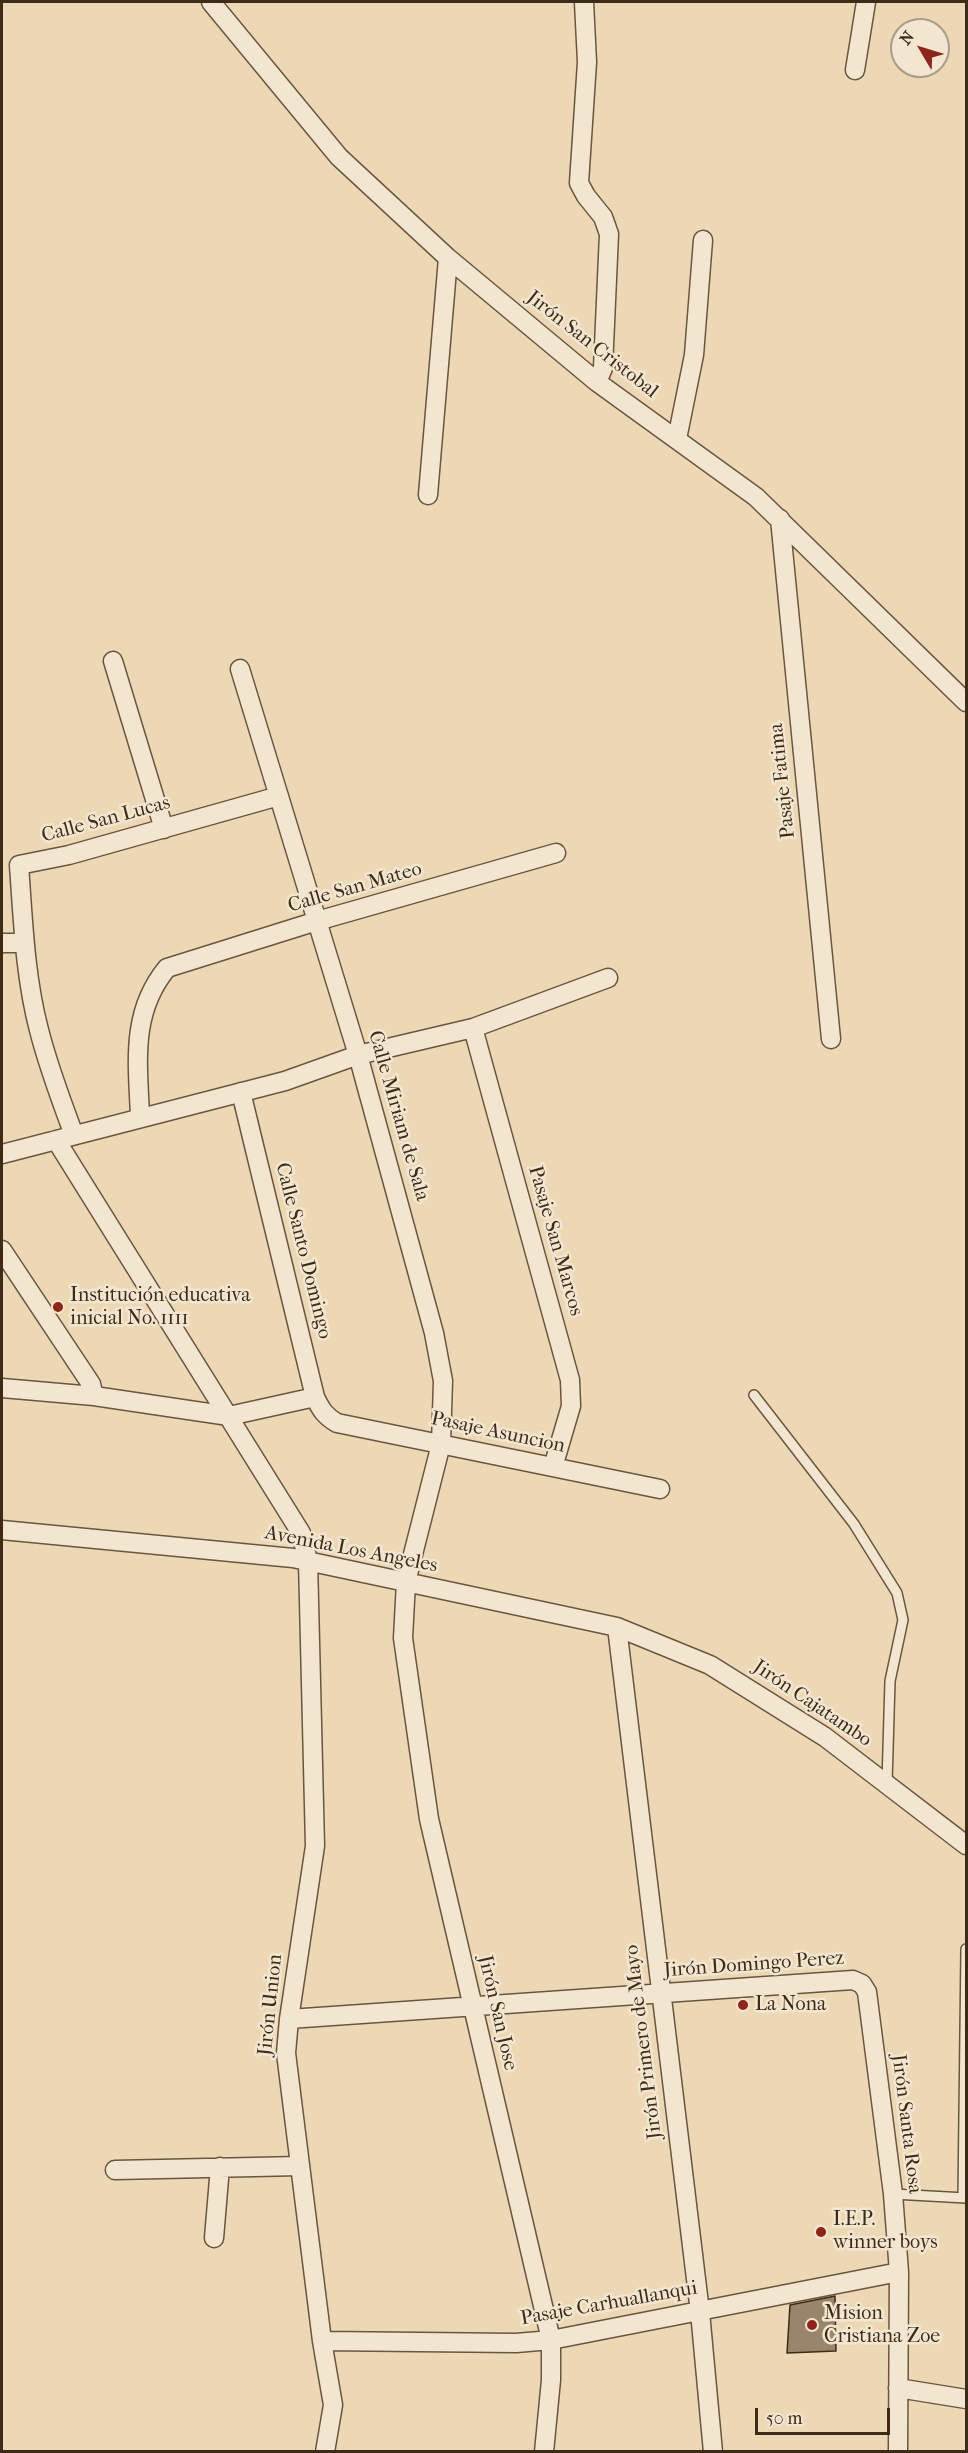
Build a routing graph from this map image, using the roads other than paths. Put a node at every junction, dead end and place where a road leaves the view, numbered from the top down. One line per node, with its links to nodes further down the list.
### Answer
1 (212, 2): 6 (street, Jirón San Cristobal)
2 (584, 2): 7 (street)
3 (866, 2): 4 (street)
4 (855, 70)
5 (703, 240): 8 (street)
6 (448, 258): 7 (street, Jirón San Cristobal); 9 (street)
7 (597, 382): 8 (street, Jirón San Cristobal)
8 (677, 439): 10 (street, Jirón San Cristobal)
9 (428, 495)
10 (780, 519): 13 (street, Jirón San Cristobal); 23 (street, Pasaje Fatima)
11 (113, 661): 15 (street)
12 (240, 669): 14 (street, Calle Miriam de Sala)
13 (966, 702)
14 (279, 796): 15 (street, Calle San Lucas); 18 (street, Calle Miriam de Sala)
15 (164, 829): 17 (street, Calle San Lucas)
16 (556, 852): 18 (street, Calle San Mateo)
17 (10, 866): 20 (street, Calle San Lucas)
18 (317, 921): 24 (street, Calle Miriam de Sala); 26 (street, Calle San Mateo)
19 (2, 943): 20 (street)
20 (24, 943): 27 (street, Calle San Lucas)
21 (608, 978): 22 (street)
22 (473, 1028): 24 (street); 38 (street, Pasaje San Marcos)
23 (831, 1039)
24 (358, 1055): 25 (street); 37 (street, Calle Miriam de Sala)
25 (241, 1092): 26 (street); 34 (street, Calle Santo Domingo)
26 (140, 1117): 27 (street)
27 (74, 1135): 28 (street)
28 (56, 1140): 29 (street); 35 (street, Jirón Union)
29 (2, 1154)
30 (2, 1250): 33 (street)
31 (2, 1388): 33 (street)
32 (754, 1395): 44 (lane)
33 (94, 1396): 35 (street)
34 (315, 1397): 35 (street); 36 (street, Calle Santo Domingo)
35 (230, 1416): 41 (street, Jirón Union)
36 (328, 1418): 37 (street, Pasaje Asuncion)
37 (441, 1444): 38 (street, Pasaje Asuncion); 42 (street, Calle Miriam de Sala)
38 (553, 1467): 39 (street, Pasaje Asuncion)
39 (660, 1489)
40 (2, 1530): 41 (street, Avenida Los Angeles)
41 (308, 1561): 42 (street, Avenida Los Angeles); 50 (street, Jirón Union)
42 (406, 1582): 43 (street, Avenida Los Angeles); 49 (street, Jirón San Jose)
43 (617, 1627): 44 (street, Jirón Cajatambo); 48 (street, Jirón Primero de Mayo)
44 (887, 1783): 45 (street, Jirón Cajatambo)
45 (966, 1845)
46 (966, 1949): 55 (lane)
47 (862, 1984): 48 (street, Jirón Domingo Perez); 54 (street, Jirón Santa Rosa)
48 (661, 1994): 49 (street, Jirón Domingo Perez); 58 (street, Jirón Primero de Mayo)
49 (471, 2005): 50 (street, Jirón Domingo Perez); 59 (street, Jirón San Jose)
50 (289, 2019): 51 (street, Jirón Union)
51 (300, 2166): 52 (street); 60 (street, Jirón Union)
52 (220, 2167): 53 (street); 56 (street)
53 (115, 2170)
54 (893, 2194): 55 (lane); 57 (street, Jirón Santa Rosa)
55 (965, 2198)
56 (214, 2238)
57 (899, 2272): 58 (street, Pasaje Carhuallanqui); 61 (street, Jirón Santa Rosa)
58 (700, 2312): 59 (street, Pasaje Carhuallanqui); 65 (street, Jirón Primero de Mayo)
59 (551, 2340): 60 (street, Pasaje Carhuallanqui); 64 (street, Jirón San Jose)
60 (322, 2342): 63 (street, Jirón Union)
61 (898, 2388): 62 (street); 66 (street, Jirón Santa Rosa)
62 (966, 2398)
63 (325, 2451)
64 (544, 2451)
65 (713, 2451)
66 (898, 2451)

